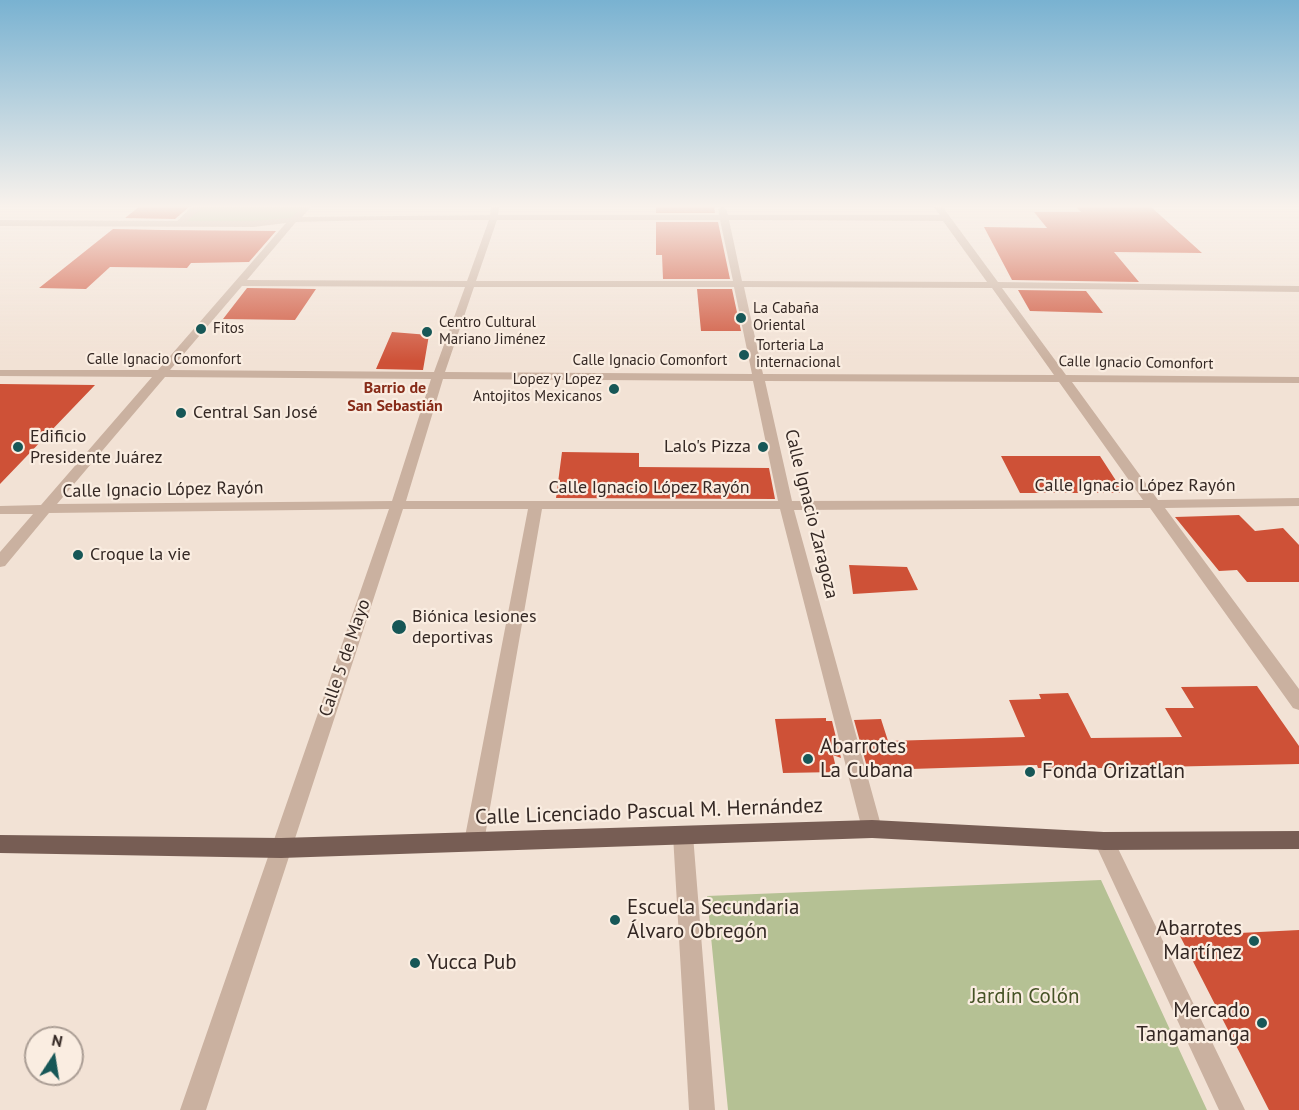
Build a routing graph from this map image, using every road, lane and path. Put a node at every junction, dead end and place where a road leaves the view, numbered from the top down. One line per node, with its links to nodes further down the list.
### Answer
1 (263, 258): 5 (street)
2 (478, 258): 6 (street, Calle 5 de Mayo)
3 (732, 258): 7 (street, Calle Ignacio Zaragoza)
4 (974, 258): 8 (street)
5 (241, 283): 6 (street); 11 (street)
6 (469, 284): 7 (street); 12 (street, Calle 5 de Mayo)
7 (738, 284): 8 (street); 13 (street, Calle Ignacio Zaragoza)
8 (993, 285): 9 (street); 14 (street)
9 (1299, 289)
10 (0, 373): 11 (street, Calle Ignacio Comonfort)
11 (160, 375): 12 (street, Calle Ignacio Comonfort); 21 (street)
12 (438, 376): 13 (street, Calle Ignacio Comonfort); 18 (street, Calle 5 de Mayo)
13 (759, 376): 14 (street, Calle Ignacio Comonfort); 20 (street, Calle Ignacio Zaragoza)
14 (1060, 377): 15 (street, Calle Ignacio Comonfort); 17 (street)
15 (1299, 380)
16 (1299, 502): 17 (street, Calle Ignacio López Rayón)
17 (1154, 505): 20 (street, Calle Ignacio López Rayón); 24 (street)
18 (397, 506): 19 (street, Calle Ignacio López Rayón); 21 (street, Calle Ignacio López Rayón); 31 (street, Calle 5 de Mayo)
19 (536, 506): 20 (street, Calle Ignacio López Rayón); 28 (street)
20 (786, 506): 25 (street, Calle Ignacio Zaragoza)
21 (44, 509): 22 (street, Calle Ignacio López Rayón); 23 (street)
22 (0, 510)
23 (0, 562)
24 (1299, 703)
25 (872, 829): 26 (main road, Calle Licenciado Pascual M. Hernández); 29 (main road, Calle Licenciado Pascual M. Hernández)
26 (683, 835): 28 (main road, Calle Licenciado Pascual M. Hernández); 33 (street)
27 (1299, 840): 29 (main road, Calle Licenciado Pascual M. Hernández)
28 (474, 842): 31 (main road, Calle Licenciado Pascual M. Hernández)
29 (1104, 842): 34 (street)
30 (0, 844): 31 (main road, Calle Licenciado Pascual M. Hernández)
31 (281, 848): 32 (street, Calle 5 de Mayo)
32 (193, 1110)
33 (702, 1110)
34 (1232, 1110)

